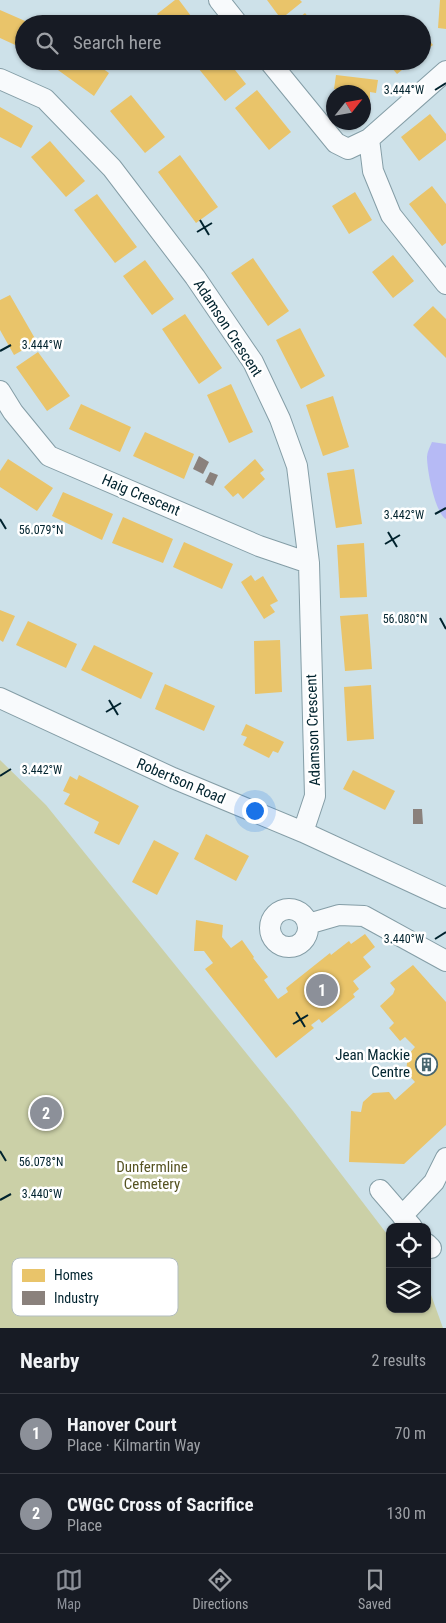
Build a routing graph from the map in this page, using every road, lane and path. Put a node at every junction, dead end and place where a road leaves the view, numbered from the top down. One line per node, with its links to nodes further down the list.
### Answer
1 (219, 0): 2 (street)
2 (231, 15)
3 (276, 70): 6 (street)
4 (446, 71): 6 (street)
5 (0, 79): 9 (street, Adamson Crescent)
6 (368, 139): 7 (street)
7 (446, 284)
8 (0, 391): 9 (street, Haig Crescent)
9 (308, 563): 11 (street, Adamson Crescent)
10 (0, 698): 11 (street, Robertson Road)
11 (303, 832): 12 (street, Robertson Road)
12 (446, 898)
13 (308, 924): 14 (street)
14 (446, 960)
15 (446, 1158): 17 (street)
16 (380, 1190): 17 (street)
17 (407, 1221)

